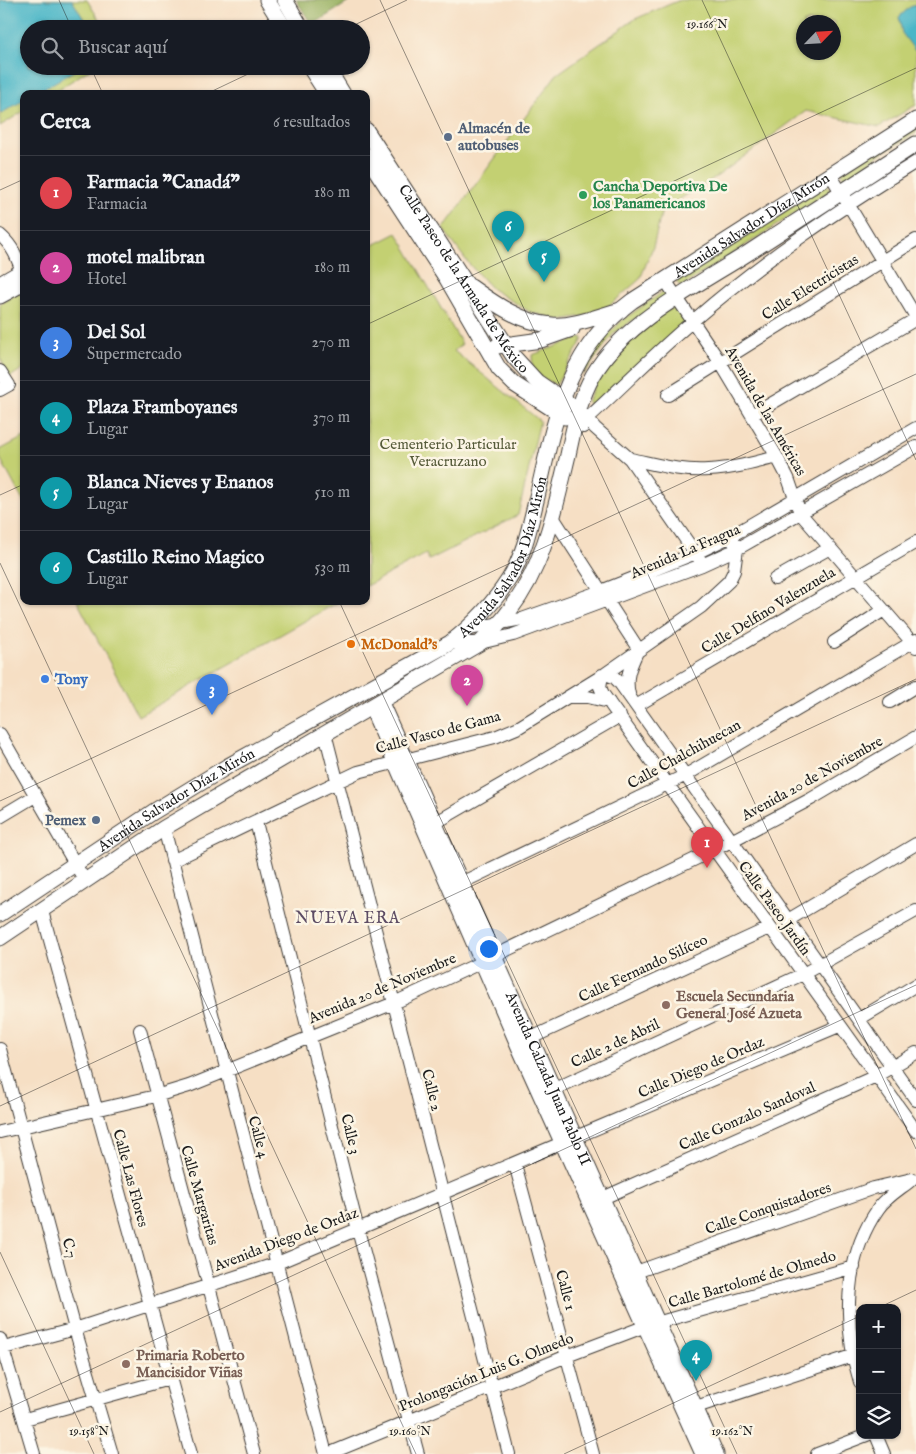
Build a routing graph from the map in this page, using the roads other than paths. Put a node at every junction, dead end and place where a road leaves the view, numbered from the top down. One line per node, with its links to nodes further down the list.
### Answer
1 (267, 0): 3 (main road)
2 (284, 0): 4 (main road)
3 (279, 20)
4 (296, 20)
5 (317, 75): 7 (main road)
6 (328, 75): 8 (main road)
7 (330, 90)
8 (331, 90)
9 (916, 120): 14 (main road, Avenida Salvador Díaz Mirón)
10 (370, 136): 23 (main road, Calle Paseo de la Armada de México)
11 (916, 144): 15 (main road, Avenida Salvador Díaz Mirón)
12 (370, 161): 32 (main road, Calle Paseo de la Armada de México)
13 (916, 162): 15 (street, Avenida Salvador Díaz Mirón)
14 (830, 174): 15 (street); 22 (main road, Avenida Salvador Díaz Mirón)
15 (845, 198): 18 (street); 26 (main road, Avenida Salvador Díaz Mirón); 30 (street, Avenida Salvador Díaz Mirón)
16 (0, 235): 19 (street)
17 (916, 240): 18 (street, Calle Electricistas)
18 (882, 261): 29 (street); 33 (street, Calle Electricistas)
19 (20, 266)
20 (20, 276): 24 (main road)
21 (20, 278): 25 (main road)
22 (665, 280): 26 (street, Avenida de las Américas); 27 (main road, Avenida Salvador Díaz Mirón)
23 (466, 283): 28 (main road); 31 (main road, Calle Paseo de la Armada de México)
24 (0, 284)
25 (0, 296)
26 (677, 298): 30 (street, Avenida de las Américas); 39 (main road, Avenida Salvador Díaz Mirón)
27 (621, 310): 28 (main road); 37 (main road, Avenida Salvador Díaz Mirón)
28 (600, 315): 31 (main road)
29 (916, 318): 38 (street)
30 (693, 320): 33 (street, Avenida de las Américas); 39 (street, Avenida Salvador Díaz Mirón)
31 (504, 344): 32 (main road); 37 (main road, Calle Paseo de la Armada de México)
32 (488, 350): 37 (main road, Calle Paseo de la Armada de México)
33 (720, 362): 36 (street, Calle Electricistas); 38 (street, Avenida de las Américas)
34 (0, 370): 35 (street)
35 (4, 388)
36 (668, 395)
37 (560, 406): 39 (main road, Calle Paseo de la Armada de México); 58 (main road, Avenida Salvador Díaz Mirón)
38 (752, 415): 42 (street, Avenida de las Américas)
39 (584, 421): 43 (street); 46 (main road, Avenida Salvador Díaz Mirón)
40 (916, 428): 44 (street, Avenida La Fragua)
41 (916, 447): 45 (street, Avenida La Fragua)
42 (776, 457): 43 (street); 44 (street, Avenida de las Américas)
43 (630, 459): 51 (street)
44 (795, 497): 45 (street, Avenida de las Américas); 47 (street, Avenida La Fragua)
45 (800, 513): 49 (street, Avenida de las Américas); 50 (street, Avenida La Fragua)
46 (553, 517): 55 (street); 57 (main road, Avenida Salvador Díaz Mirón)
47 (731, 536): 50 (street); 51 (street, Avenida La Fragua)
48 (916, 542): 53 (street, Calle Delfino Valenzuela)
49 (830, 548): 53 (street, Avenida de las Américas); 54 (street)
50 (738, 550): 52 (street, Avenida La Fragua); 63 (street, Calle Vasco de Gama)
51 (696, 553): 52 (street); 55 (street, Avenida La Fragua)
52 (702, 565): 55 (street, Avenida La Fragua)
53 (855, 577): 56 (street, Avenida de las Américas); 67 (street, Calle Delfino Valenzuela)
54 (775, 578)
55 (604, 596): 57 (street, Avenida La Fragua); 61 (street, Avenida La Fragua); 63 (street)
56 (884, 610): 59 (street); 62 (street, Avenida de las Américas)
57 (502, 624): 58 (street, Avenida La Fragua); 61 (main road, Avenida Salvador Díaz Mirón)
58 (469, 628): 60 (main road, Avenida Salvador Díaz Mirón)
59 (834, 642)
60 (450, 643): 61 (street, Avenida La Fragua); 76 (main road, Avenida Salvador Díaz Mirón)
61 (480, 643): 70 (main road, Avenida Salvador Díaz Mirón)
62 (914, 643): 77 (street, Calle Chalchihuecan)
63 (639, 650): 64 (street, Calle Vasco de Gama); 67 (street)
64 (603, 675): 66 (street, Calle Vasco de Gama); 67 (street, Calle Paseo Jardín); 68 (street, Calle Paseo Jardín)
65 (916, 686): 69 (street)
66 (565, 697): 68 (street); 75 (street, Calle Vasco de Gama)
67 (633, 701): 77 (street, Calle Paseo Jardín)
68 (610, 702): 71 (street, Calle Paseo Jardín)
69 (890, 702)
70 (376, 705): 72 (main road, Avenida Salvador Díaz Mirón); 75 (main road, Avenida Calzada Juan Pablo II)
71 (620, 716): 79 (street, Calle Paseo Jardín); 84 (street)
72 (325, 733): 78 (street, Calle 2); 81 (main road, Avenida Salvador Díaz Mirón)
73 (0, 734): 80 (street)
74 (916, 737): 86 (street, Avenida 20 de Noviembre)
75 (400, 760): 78 (street, Calle Vasco de Gama); 84 (main road, Avenida Calzada Juan Pablo II); 99 (main road, Avenida Calzada Juan Pablo II)
76 (228, 766): 81 (main road); 90 (main road, Avenida Salvador Díaz Mirón)
77 (686, 775): 79 (street, Calle Chalchihuecan); 86 (street, Calle Paseo Jardín)
78 (337, 782): 83 (street, Calle Vasco de Gama); 103 (street, Calle 2)
79 (667, 784): 88 (street, Calle Paseo Jardín); 92 (street, Calle Chalchihuecan)
80 (35, 796): 82 (street); 90 (street)
81 (210, 801): 85 (main road, Avenida Salvador Díaz Mirón)
82 (0, 817)
83 (256, 822): 89 (street, Calle Vasco de Gama); 107 (street, Calle 3)
84 (434, 823): 92 (main road, Avenida Calzada Juan Pablo II)
85 (164, 828): 89 (street, Calle 4); 91 (main road, Avenida Salvador Díaz Mirón)
86 (732, 841): 88 (street, Avenida 20 de Noviembre); 96 (street, Calle Paseo Jardín)
87 (916, 844): 96 (street)
88 (714, 850): 97 (street, Calle Paseo Jardín); 99 (street, Avenida 20 de Noviembre)
89 (172, 861): 112 (street, Calle 4)
90 (75, 866): 91 (street); 93 (main road, Avenida Salvador Díaz Mirón)
91 (85, 881): 94 (main road, Avenida Salvador Díaz Mirón)
92 (461, 883): 99 (main road, Avenida Calzada Juan Pablo II)
93 (1, 911)
94 (42, 911): 98 (main road, Avenida Salvador Díaz Mirón); 117 (street, Calle Las Flores)
95 (916, 911): 100 (street, Calle 2 de Abril)
96 (788, 920): 100 (street, Calle Paseo Jardín)
97 (769, 928): 101 (street, Calle Paseo Jardín); 108 (street, Calle Fernando Silíceo)
98 (0, 938)
99 (488, 959): 103 (street, Avenida 20 de Noviembre); 108 (main road, Avenida Calzada Juan Pablo II); 114 (main road, Avenida Calzada Juan Pablo II)
100 (819, 965): 101 (street, Calle 2 de Abril); 104 (street, Calle Paseo Jardín)
101 (803, 974): 105 (street, Calle Paseo Jardín); 114 (street, Calle 2 de Abril)
102 (916, 986): 104 (street)
103 (394, 1003): 107 (street, Avenida 20 de Noviembre); 124 (street, Calle 2)
104 (859, 1019): 111 (street, Calle Paseo Jardín)
105 (839, 1026): 113 (street, Calle Paseo Jardín); 121 (street, Calle Diego de Ordaz)
106 (140, 1030): 115 (street, Calle Margaritas)
107 (310, 1037): 112 (street, Avenida 20 de Noviembre); 126 (street, Calle 3)
108 (531, 1038): 114 (main road, Avenida Calzada Juan Pablo II)
109 (0, 1050): 118 (street, C.7)
110 (916, 1053): 111 (street, Calle Gonzalo Sandoval)
111 (891, 1067): 113 (street, Calle Gonzalo Sandoval); 116 (street, Calle Paseo Jardín)
112 (225, 1072): 115 (street, Avenida 20 de Noviembre); 127 (street, Calle 4)
113 (876, 1076): 119 (street, Calle Paseo Jardín); 125 (street, Calle Gonzalo Sandoval)
114 (548, 1092): 121 (main road, Avenida Calzada Juan Pablo II)
115 (156, 1096): 117 (street, Avenida 20 de Noviembre); 130 (street, Calle Margaritas)
116 (916, 1100)
117 (95, 1108): 118 (street, Avenida 20 de Noviembre); 131 (street, Calle Las Flores)
118 (21, 1126): 120 (street, Avenida 20 de Noviembre); 133 (street, C.7)
119 (916, 1131)
120 (0, 1132)
121 (569, 1141): 122 (street, Avenida Diego de Ordaz); 125 (main road, Avenida Calzada Juan Pablo II)
122 (515, 1164): 124 (street, Avenida Diego de Ordaz); 135 (street, Calle 1)
123 (914, 1178): 128 (street); 129 (street, Calle Conquistadores)
124 (442, 1194): 126 (street, Avenida Diego de Ordaz); 139 (street, Calle 2)
125 (596, 1201): 129 (main road, Avenida Calzada Juan Pablo II); 132 (main road, Avenida Calzada Juan Pablo II)
126 (358, 1230): 127 (street, Avenida Diego de Ordaz); 143 (street, Calle 3)
127 (276, 1264): 130 (street, Avenida Diego de Ordaz); 150 (street, Calle 4)
128 (854, 1267): 132 (street, Calle Bartolomé de Olmedo); 136 (street)
129 (636, 1272): 132 (main road, Avenida Calzada Juan Pablo II)
130 (208, 1285): 131 (street, Avenida Diego de Ordaz); 149 (street, Calle Margaritas)
131 (149, 1305): 133 (street, Avenida Diego de Ordaz); 138 (street, Calle Las Flores)
132 (652, 1324): 135 (street, Prolongación Luis G. Olmedo); 141 (main road, Avenida Calzada Juan Pablo II); 154 (main road, Avenida Calzada Juan Pablo II)
133 (75, 1329): 134 (street, Avenida Diego de Ordaz); 140 (street, C.7)
134 (1, 1346): 142 (street)
135 (567, 1356): 139 (street, Prolongación Luis G. Olmedo); 153 (street, Calle 1)
136 (852, 1356): 137 (street); 141 (street)
137 (856, 1369)
138 (169, 1379): 140 (street); 148 (street, Calle Las Flores)
139 (491, 1386): 143 (street, Prolongación Luis G. Olmedo); 152 (street, Calle 2)
140 (97, 1399): 142 (street); 147 (street, C.7)
141 (696, 1407): 155 (main road, Avenida Calzada Juan Pablo II)
142 (25, 1419): 146 (street)
143 (410, 1421): 150 (street, Prolongación Luis G. Olmedo); 151 (street, Calle 3)
144 (856, 1439): 156 (street)
145 (878, 1439): 157 (street)
146 (34, 1454)
147 (112, 1454)
148 (191, 1454)
149 (254, 1454)
150 (327, 1454)
151 (418, 1454)
152 (509, 1454)
153 (592, 1454)
154 (703, 1454)
155 (716, 1454)
156 (817, 1454)
157 (884, 1454)

